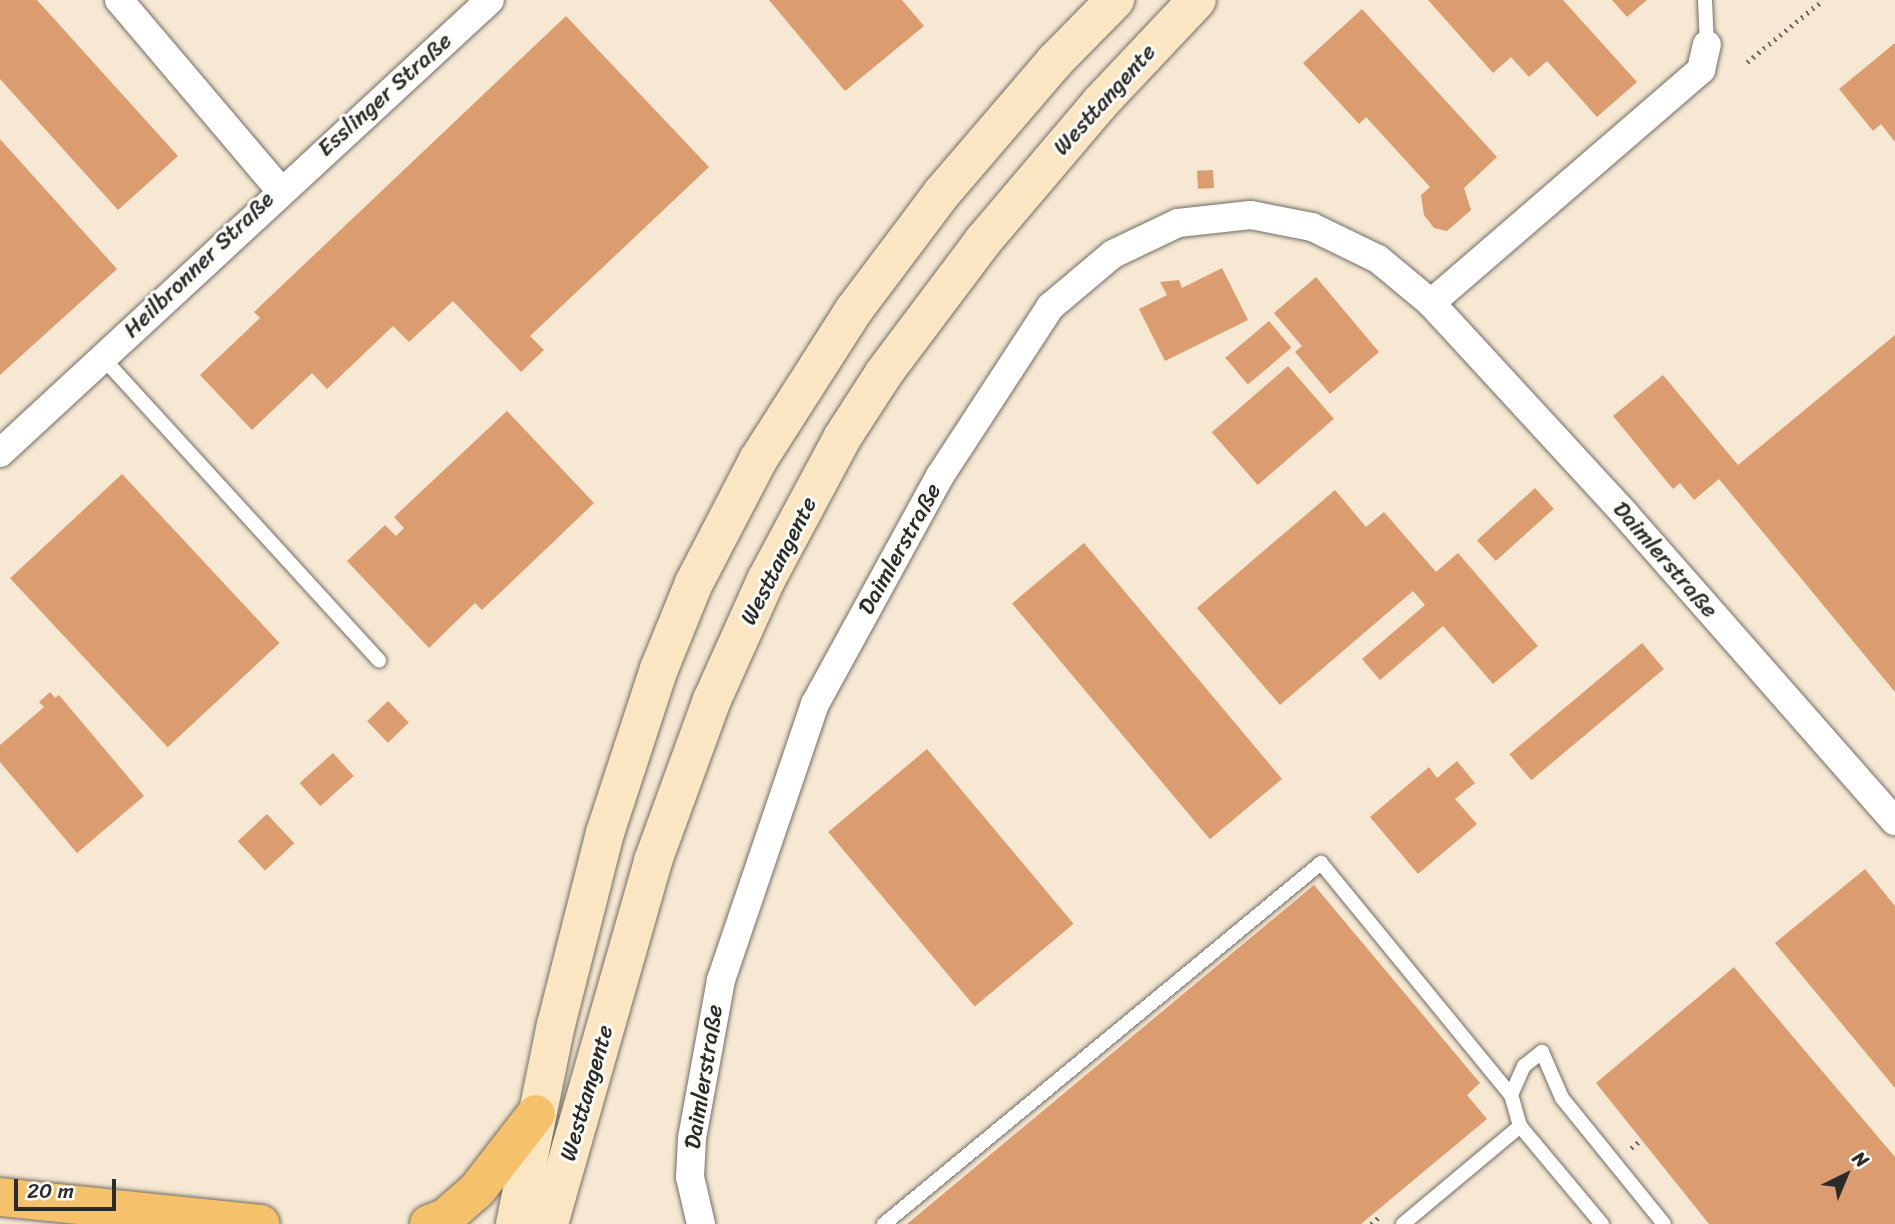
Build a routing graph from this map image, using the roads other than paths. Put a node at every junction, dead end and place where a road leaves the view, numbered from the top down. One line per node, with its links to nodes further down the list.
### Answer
1 (119, 0): 7 (street, Heilbronner Straße)
2 (490, 0): 7 (street, Esslinger Straße)
3 (1115, 0): 14 (main road, Westtangente)
4 (1197, 0): 20 (main road, Westtangente)
5 (1705, 0): 6 (lane)
6 (1707, 45): 8 (street)
7 (280, 190): 9 (street, Heilbronner Straße)
8 (1431, 303): 12 (street, Daimlerstraße); 21 (street, Daimlerstraße)
9 (102, 357): 10 (street, Heilbronner Straße); 11 (lane)
10 (0, 453)
11 (379, 660)
12 (1895, 821)
13 (1511, 1095): 15 (lane); 22 (lane); 25 (lane)
14 (536, 1114): 18 (highway); 19 (main road, Westtangente)
15 (1520, 1126): 23 (lane); 24 (lane)
16 (0, 1197): 17 (highway)
17 (261, 1224)
18 (429, 1224)
19 (514, 1224)
20 (549, 1224)
21 (701, 1224)
22 (884, 1224)
23 (1403, 1224)
24 (1602, 1224)
25 (1664, 1224)

